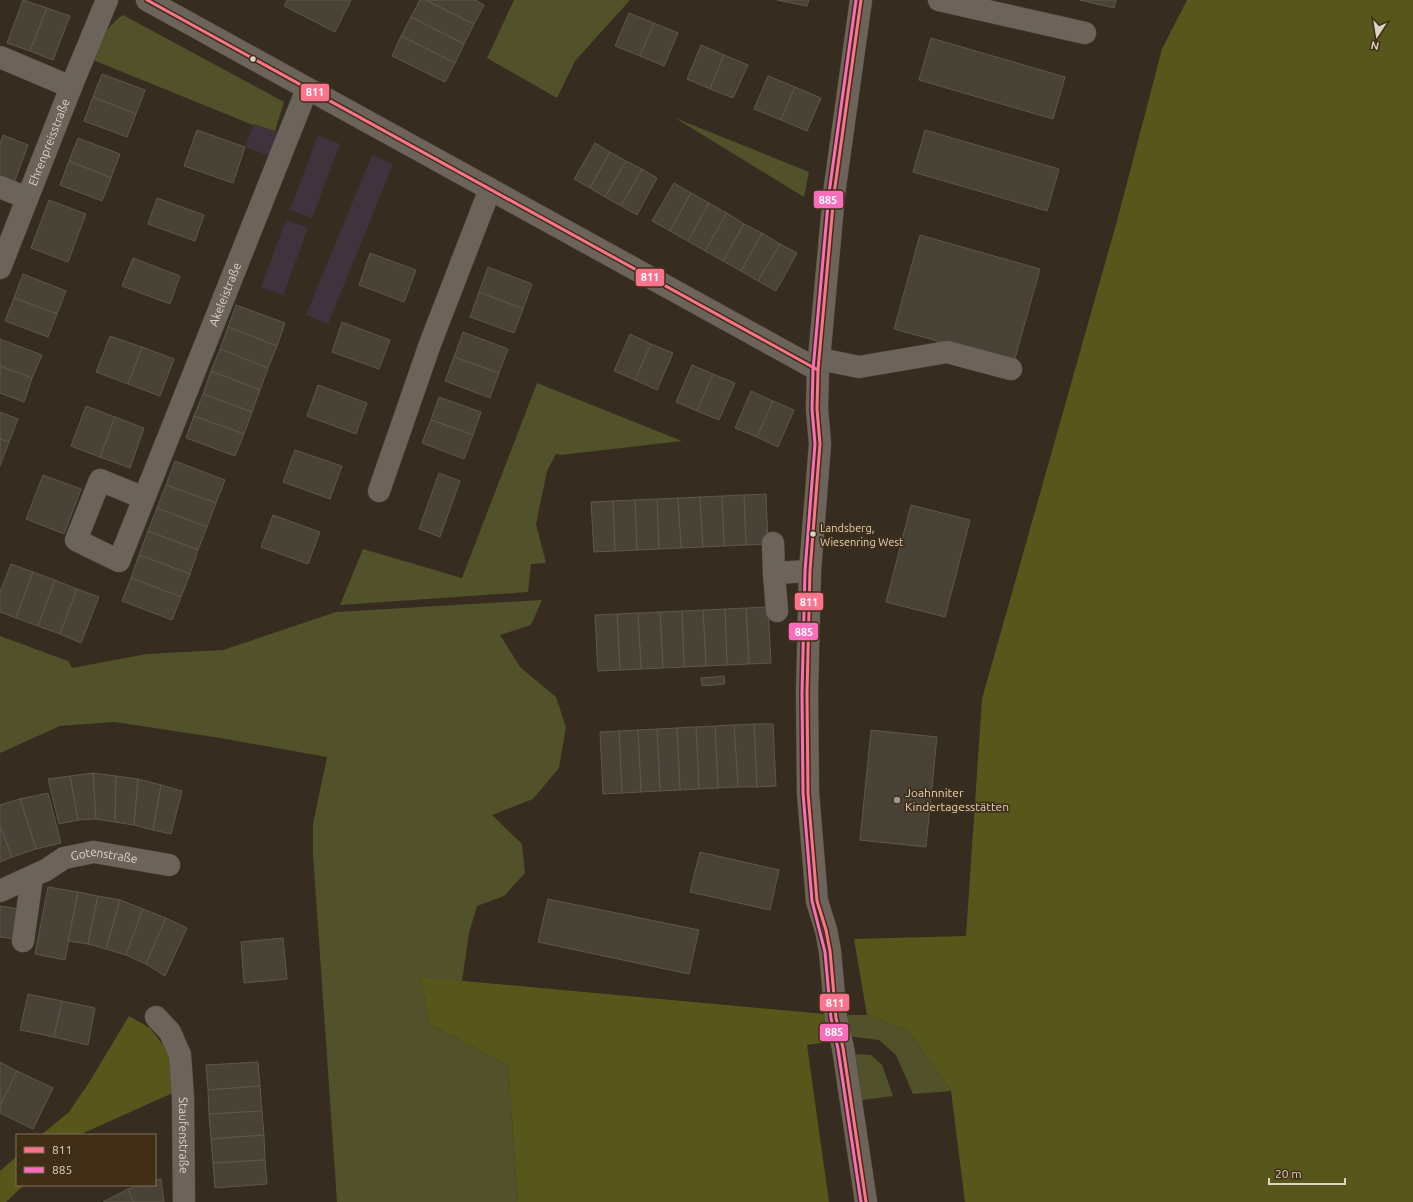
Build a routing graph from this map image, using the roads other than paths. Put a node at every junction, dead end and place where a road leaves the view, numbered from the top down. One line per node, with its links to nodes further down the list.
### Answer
1 (107, 0): 7 (street, Ehrenpreisstraße)
2 (147, 0): 8 (street)
3 (861, 0): 13 (street)
4 (939, 0): 5 (street)
5 (1085, 33)
6 (0, 57): 7 (street, Ehrenpreisstraße)
7 (71, 87): 11 (street, Ehrenpreisstraße)
8 (307, 90): 10 (street); 16 (street, Akeleistraße)
9 (0, 187): 11 (street, Ehrenpreisstraße)
10 (490, 189): 13 (street); 15 (street)
11 (28, 198): 12 (street, Ehrenpreisstraße)
12 (0, 268)
13 (819, 364): 14 (street); 18 (street)
14 (1011, 369)
15 (379, 491)
16 (144, 498)
17 (773, 543): 19 (street)
18 (810, 571): 19 (street); 27 (street)
19 (774, 573): 20 (street)
20 (777, 612)
21 (168, 865): 22 (street, Gotenstraße)
22 (32, 877): 23 (street, Gotenstraße); 24 (street)
23 (0, 891)
24 (23, 941)
25 (156, 1017): 26 (street, Staufenstraße)
26 (184, 1202)
27 (866, 1202)

